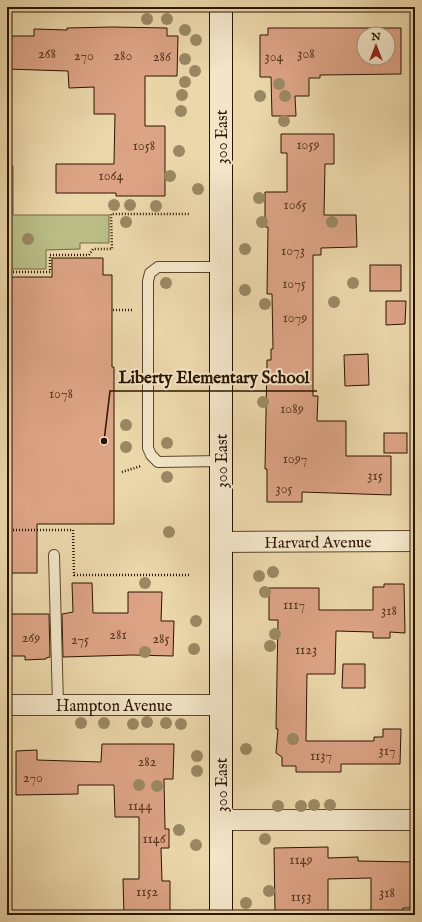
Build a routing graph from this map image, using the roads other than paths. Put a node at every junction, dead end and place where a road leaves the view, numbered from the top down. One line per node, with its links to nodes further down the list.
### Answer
1 (221, 7): 2 (street, 300 East)
2 (221, 267): 3 (street, 300 East); 3 (lane)
3 (221, 461): 5 (street, 300 East)
4 (415, 541): 5 (street, Harvard Avenue)
5 (221, 542): 9 (street, 300 East)
6 (54, 555): 8 (lane)
7 (7, 705): 8 (street, Hampton Avenue)
8 (58, 705): 9 (street, Hampton Avenue)
9 (221, 705): 10 (street, 300 East)
10 (221, 820): 11 (street); 12 (street, 300 East)
11 (415, 820)
12 (221, 915)

